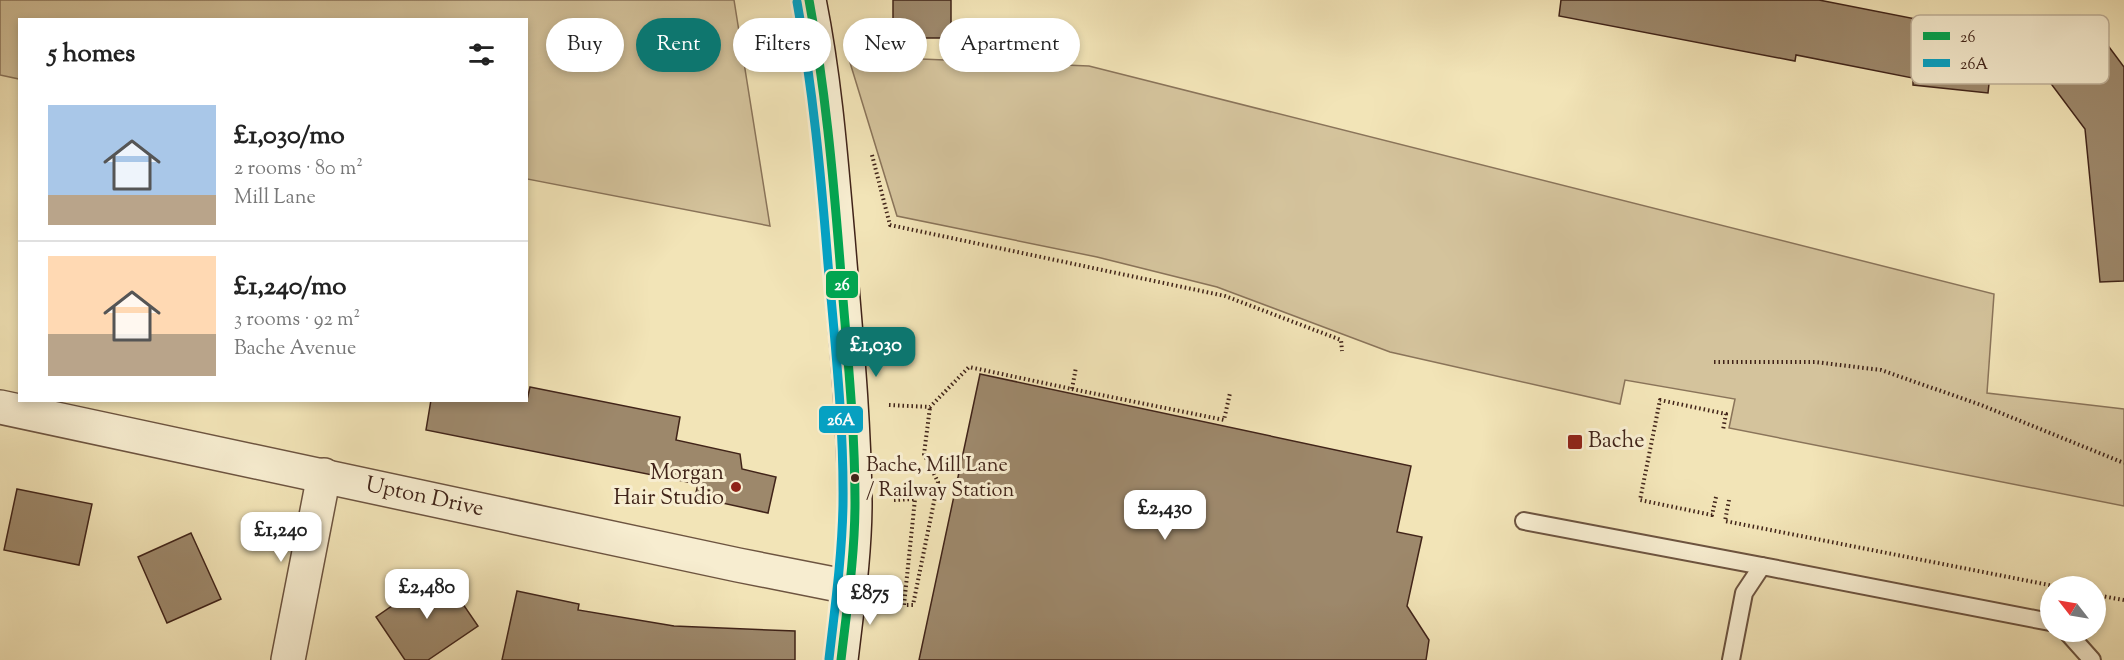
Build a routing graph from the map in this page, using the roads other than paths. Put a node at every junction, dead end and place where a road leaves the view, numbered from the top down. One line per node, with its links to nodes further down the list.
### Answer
1 (809, 0): 6 (street)
2 (0, 407): 3 (street, Upton Drive)
3 (324, 475): 6 (street, Upton Drive); 9 (street)
4 (1524, 521): 5 (lane)
5 (1762, 566): 7 (lane); 11 (lane)
6 (849, 587): 10 (street)
7 (2040, 620)
8 (2076, 642): 12 (lane)
9 (288, 660)
10 (841, 660)
11 (1731, 660)
12 (2092, 660)

